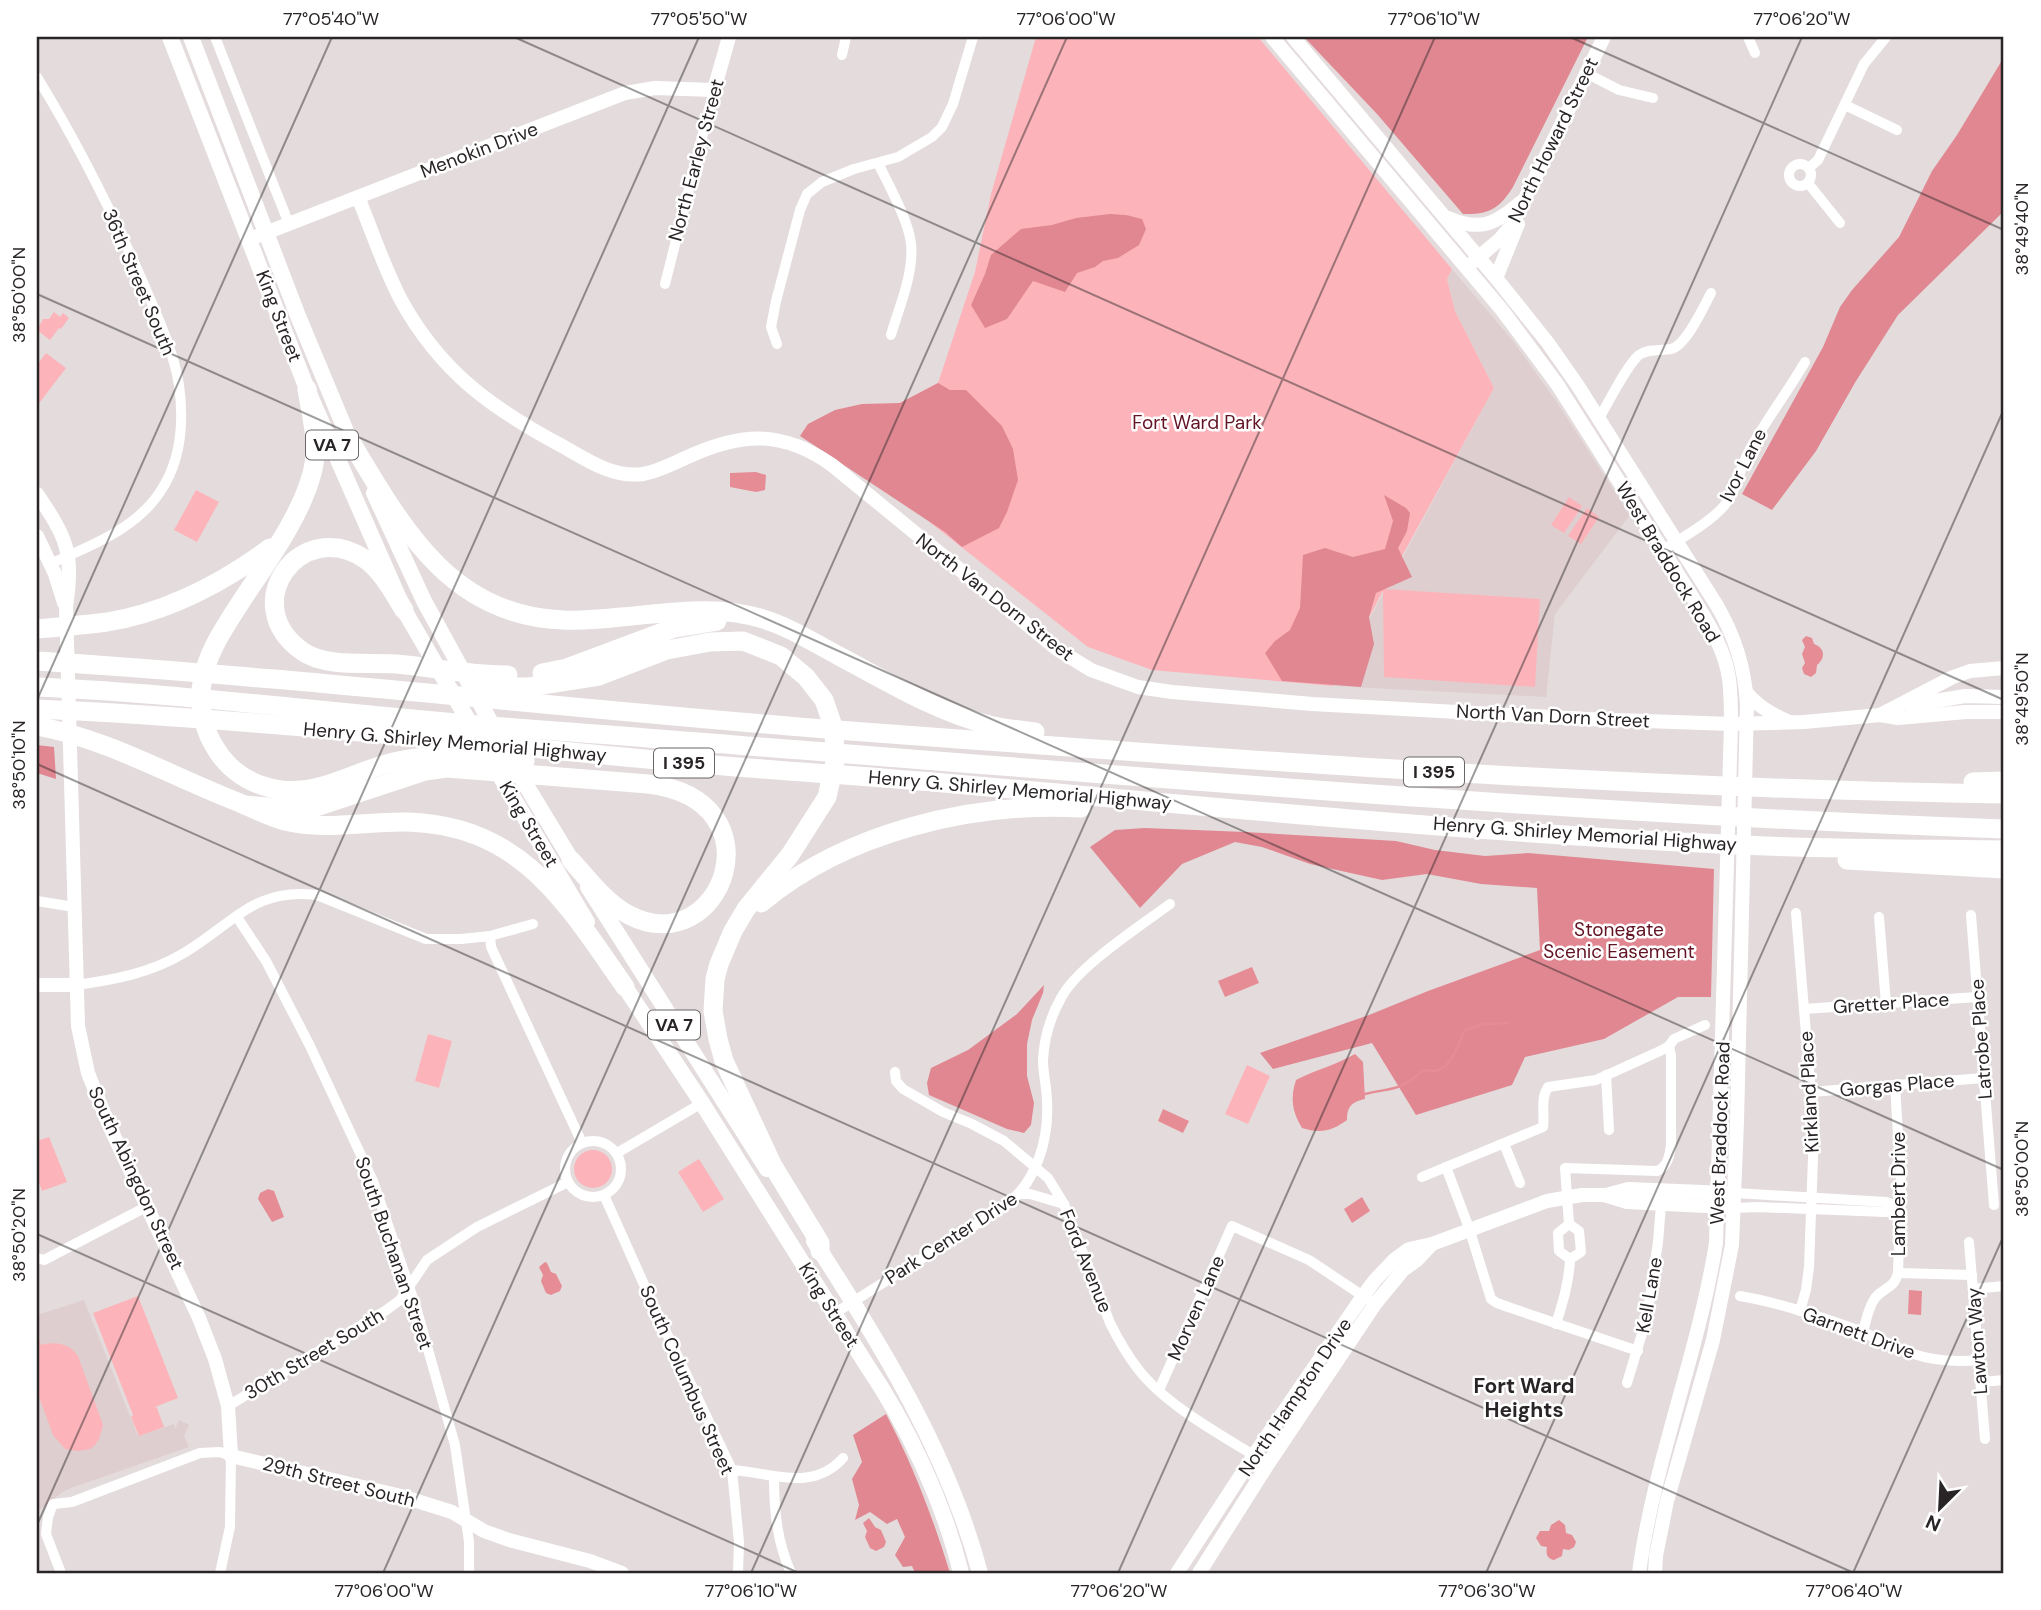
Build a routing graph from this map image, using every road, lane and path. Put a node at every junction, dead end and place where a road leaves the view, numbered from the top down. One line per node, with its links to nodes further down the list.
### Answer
1 (170, 37): 29 (main road, King Street / VA 7)
2 (191, 37): 28 (main road, King Street / VA 7)
3 (215, 37): 27 (street)
4 (729, 37): 16 (main road, North Earley Street)
5 (846, 37): 13 (street)
6 (973, 37): 20 (street)
7 (1272, 37): 31 (main road, West Braddock Road)
8 (1293, 37): 25 (main road, West Braddock Road)
9 (1604, 37): 14 (main road, North Howard Street)
10 (1748, 37): 12 (street)
11 (1886, 37): 18 (street)
12 (1755, 53)
13 (842, 55)
14 (1586, 73): 17 (street); 24 (main road, North Howard Street)
15 (37, 77): 46 (street, 36th Street South)
16 (714, 90): 23 (main road, Menokin Drive); 33 (street, North Earley Street)
17 (1653, 98)
18 (1845, 105): 19 (street); 21 (street)
19 (1897, 130)
20 (878, 163): 35 (street); 36 (street)
21 (1809, 168): 22 (street); 22 (street)
22 (1808, 183): 26 (street)
23 (358, 197): 27 (main road, Menokin Drive); 65 (main road, North Van Dorn Street)
24 (1524, 203): 25 (main road); 30 (main road, North Howard Street); 32 (main road)
25 (1444, 216): 30 (main road, West Braddock Road)
26 (1840, 223)
27 (289, 224): 28 (main road, Menokin Drive)
28 (267, 233): 29 (main road, Menokin Drive); 40 (main road, King Street / VA 7)
29 (250, 239): 38 (main road, King Street / VA 7)
30 (1478, 257): 31 (main road, North Howard Street); 32 (main road, West Braddock Road)
31 (1467, 268): 45 (main road, West Braddock Road)
32 (1496, 278): 39 (main road, West Braddock Road)
33 (664, 284)
34 (1712, 293): 39 (street)
35 (891, 335)
36 (777, 344)
37 (1805, 362): 44 (street, Ivor Lane)
38 (307, 388): 43 (highway); 49 (main road, King Street / VA 7)
39 (1598, 420): 44 (main road, West Braddock Road)
40 (348, 437): 51 (highway); 79 (main road, King Street / VA 7)
41 (37, 494): 46 (main road)
42 (37, 536): 47 (main road)
43 (278, 542): 50 (highway); 68 (highway)
44 (1676, 542): 45 (street, Ivor Lane); 57 (main road, West Braddock Road)
45 (1663, 550): 65 (main road, West Braddock Road)
46 (69, 556): 47 (street, 36th Street South); 48 (main road)
47 (50, 564): 48 (main road)
48 (66, 607): 83 (main road, South Abingdon Street)
49 (404, 610): 51 (highway); 93 (main road, King Street / VA 7)
50 (37, 629)
51 (790, 630): 67 (highway)
52 (37, 662): 56 (highway, I 395)
53 (2004, 668): 54 (main road)
54 (1984, 669): 58 (main road); 63 (main road)
55 (37, 687): 75 (highway)
56 (371, 687): 67 (highway, I 395); 89 (highway)
57 (1746, 692): 64 (main road); 65 (main road, West Braddock Road)
58 (1978, 696): 59 (main road, North Van Dorn Street); 61 (main road); 63 (main road, North Van Dorn Street)
59 (2004, 697)
60 (37, 709): 68 (highway, Henry G. Shirley Memorial Highway / I 395)
61 (1986, 711): 62 (main road, North Van Dorn Street); 63 (main road, North Van Dorn Street)
62 (2004, 712)
63 (1880, 715): 64 (main road, North Van Dorn Street)
64 (1792, 722): 65 (main road, North Van Dorn Street)
65 (1739, 724): 118 (main road, West Braddock Road); 119 (main road, West Braddock Road)
66 (37, 726): 72 (highway)
67 (1234, 758): 70 (highway, I 395)
68 (697, 764): 73 (highway, Henry G. Shirley Memorial Highway / I 395)
69 (2004, 781): 70 (highway)
70 (1879, 792): 71 (highway, I 395)
71 (2004, 794)
72 (244, 804): 79 (highway); 93 (highway)
73 (1330, 817): 78 (highway, Henry G. Shirley Memorial Highway / I 395); 89 (highway)
74 (2004, 817): 75 (highway)
75 (1823, 821): 76 (highway)
76 (2004, 829)
77 (2004, 850): 78 (highway, Henry G. Shirley Memorial Highway)
78 (1770, 851): 80 (highway)
79 (571, 860): 129 (main road, King Street / VA 7)
80 (2004, 869)
81 (37, 901): 83 (street)
82 (1170, 904): 109 (street, Park Center Drive)
83 (74, 907): 92 (main road, South Abingdon Street)
84 (1796, 913): 96 (street, Kirkland Place)
85 (1971, 915): 94 (street, Latrobe Place)
86 (237, 917): 90 (street); 92 (street); 135 (street, South Buchanan Street)
87 (1879, 917): 95 (street)
88 (533, 924): 90 (street)
89 (733, 931): 129 (highway)
90 (490, 936): 106 (street)
91 (37, 985): 92 (main road)
92 (76, 985): 124 (main road, South Abingdon Street)
93 (625, 987): 104 (main road, King Street / VA 7)
94 (1978, 996): 95 (street, Gretter Place); 101 (street, Latrobe Place)
95 (1886, 1004): 96 (street, Gretter Place)
96 (1804, 1009): 103 (street, Kirkland Place)
97 (1705, 1025): 98 (street)
98 (1669, 1046): 100 (street); 117 (street)
99 (895, 1072): 109 (street, Ford Avenue)
100 (1606, 1076): 105 (street); 107 (street)
101 (1983, 1078): 102 (street, Gorgas Place); 123 (street, Latrobe Place)
102 (1895, 1085): 103 (street, Gorgas Place); 125 (street, Lambert Drive)
103 (1811, 1092): 121 (street, Kirkland Place)
104 (702, 1103): 108 (street); 141 (main road, King Street / VA 7)
105 (1609, 1130)
106 (582, 1143): 108 (street); 112 (street)
107 (1504, 1144): 110 (street); 113 (street)
108 (617, 1153): 115 (street)
109 (1035, 1166): 114 (street, Park Center Drive); 120 (street, Ford Avenue)
110 (1446, 1167): 111 (street); 127 (street)
111 (1422, 1177)
112 (568, 1182): 115 (street); 135 (street, 30th Street South)
113 (1520, 1183)
114 (1020, 1194): 120 (street); 139 (street, Park Center Drive)
115 (604, 1195): 156 (street, South Columbus Street)
116 (1604, 1195): 117 (main road, North Hampton Drive); 118 (main road, North Hampton Drive); 122 (main road, North Hampton Drive)
117 (1566, 1198): 126 (street); 127 (main road, North Hampton Drive)
118 (1718, 1200): 119 (main road, North Hampton Drive); 122 (main road, North Hampton Drive); 169 (main road, West Braddock Road)
119 (1734, 1201): 121 (street, North Hampton Drive); 170 (main road, West Braddock Road)
120 (1064, 1204): 149 (street, Ford Avenue)
121 (1810, 1204): 125 (street, North Hampton Drive); 140 (street, Kirkland Place)
122 (1661, 1205): 144 (street, Kell Lane)
123 (1994, 1205)
124 (146, 1207): 130 (street); 150 (main road, South Abingdon Street)
125 (1899, 1207): 132 (street, Lambert Drive)
126 (1569, 1224): 131 (street); 131 (street)
127 (1469, 1228): 138 (main road, North Hampton Drive); 142 (street)
128 (1969, 1242): 133 (street, Lawton Way)
129 (820, 1251): 139 (main road, King Street / VA 7)
130 (37, 1258)
131 (1570, 1259): 142 (street)
132 (1898, 1273): 133 (street); 143 (street, Lambert Drive)
133 (1972, 1275): 136 (street, Lawton Way)
134 (2004, 1286): 136 (street)
135 (409, 1288): 150 (street, 30th Street South); 158 (street, South Buchanan Street)
136 (1973, 1289): 145 (street, Lawton Way)
137 (1740, 1296): 140 (street, Garnett Drive)
138 (1369, 1300): 149 (street, Morven Lane); 152 (main road, North Hampton Drive); 155 (main road, North Hampton Drive)
139 (852, 1302): 141 (street, Park Center Drive); 166 (main road, King Street / VA 7)
140 (1800, 1311): 143 (street, Garnett Drive)
141 (835, 1313): 165 (main road, King Street / VA 7)
142 (1556, 1324): 144 (street)
143 (1863, 1332): 145 (street, Garnett Drive)
144 (1637, 1351): 147 (street, Kell Lane)
145 (1979, 1360): 148 (street, Lawton Way)
146 (2004, 1380): 148 (street)
147 (1627, 1382)
148 (1981, 1382): 151 (street, Lawton Way)
149 (1159, 1390): 152 (street, Ford Avenue)
150 (229, 1406): 153 (main road, South Abingdon Street)
151 (1985, 1439)
152 (1254, 1455): 155 (street, Ford Avenue); 167 (main road, North Hampton Drive)
153 (231, 1456): 158 (main road, 29th Street South); 159 (street, 29th Street South); 160 (street, South Abingdon Street)
154 (843, 1458): 157 (street)
155 (1268, 1464): 168 (main road, North Hampton Drive)
156 (732, 1470): 157 (street); 163 (street, South Columbus Street)
157 (774, 1477): 164 (street)
158 (467, 1521): 161 (street, South Buchanan Street); 162 (main road, 29th Street South)
159 (61, 1573)
160 (220, 1573)
161 (468, 1573)
162 (622, 1573)
163 (738, 1573)
164 (791, 1573)
165 (961, 1573)
166 (980, 1573)
167 (1177, 1573)
168 (1199, 1573)
169 (1639, 1573)
170 (1655, 1573)

